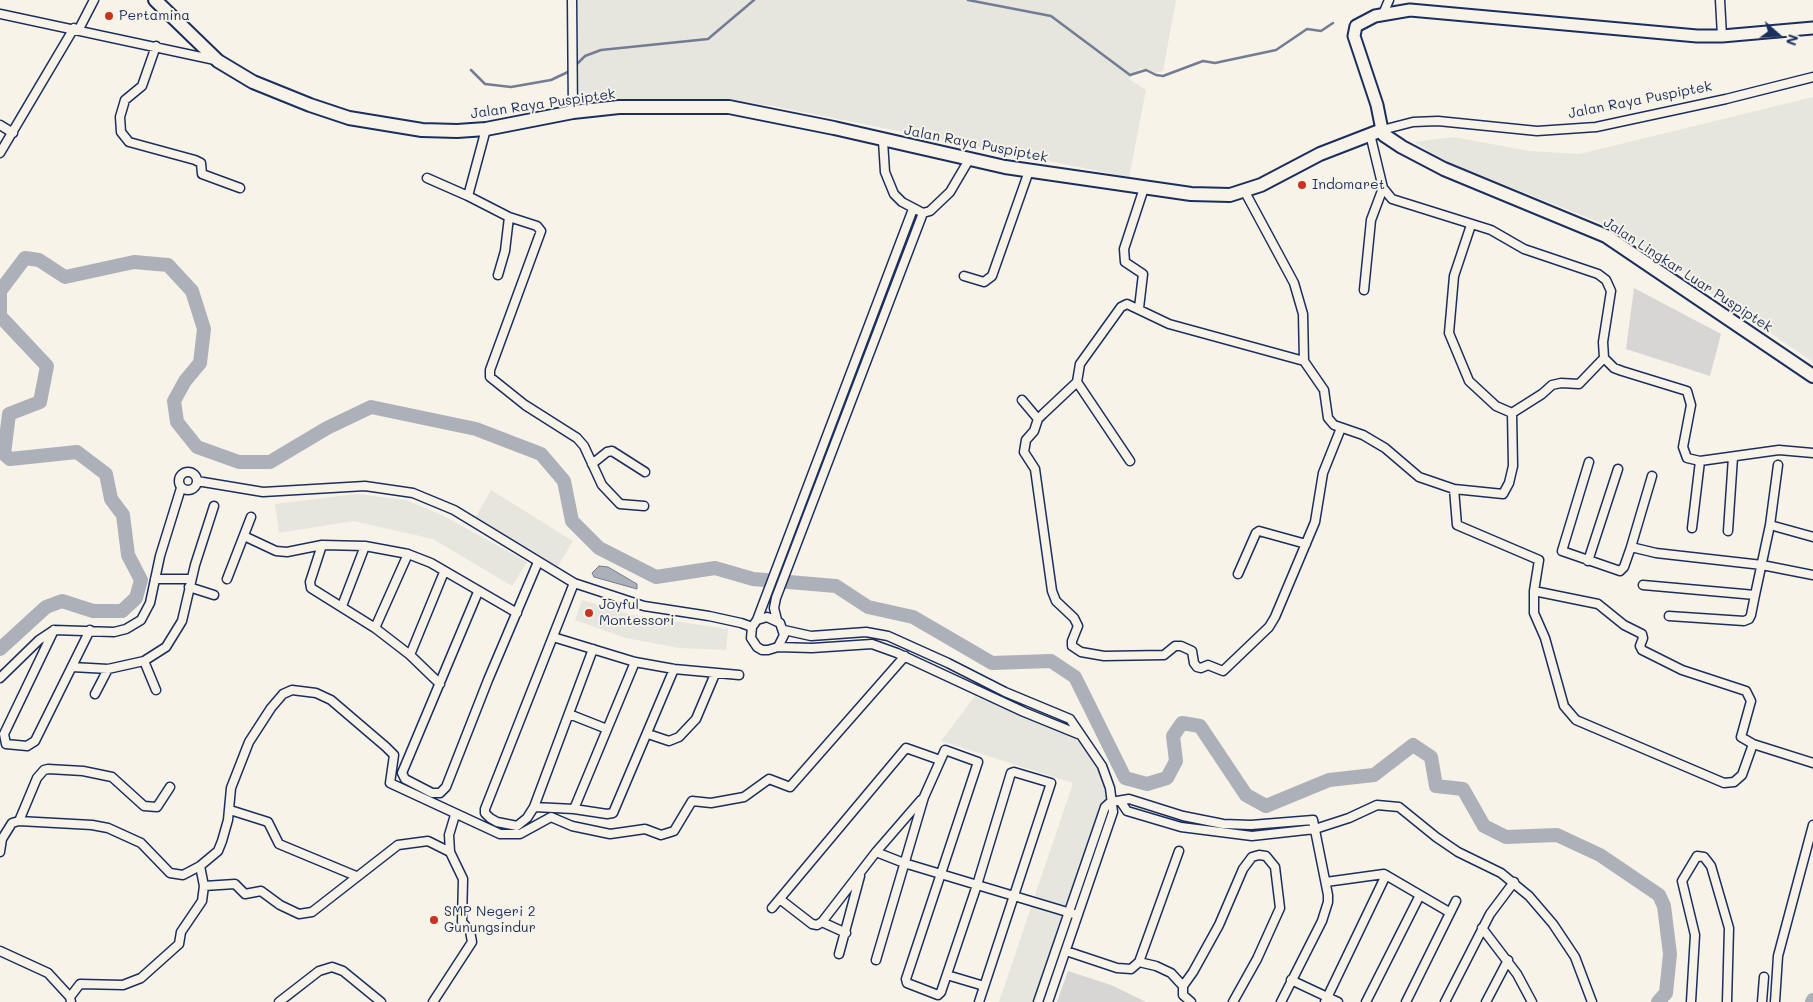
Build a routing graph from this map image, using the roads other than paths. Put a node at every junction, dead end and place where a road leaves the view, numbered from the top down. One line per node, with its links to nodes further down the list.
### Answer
1 (94, 0): 8 (street)
2 (155, 0): 12 (main road, Jalan Raya Puspiptek)
3 (572, 0): 14 (street)
4 (1389, 0): 7 (street)
5 (1720, 0): 10 (street)
6 (0, 14): 8 (street)
7 (1383, 14): 10 (street); 17 (street)
8 (77, 28): 11 (street); 18 (street)
9 (1813, 28): 10 (street)
10 (1722, 36)
11 (156, 46): 12 (street); 24 (street)
12 (218, 60): 16 (main road, Jalan Raya Puspiptek)
13 (1813, 77): 17 (street, Jalan Raya Puspiptek)
14 (572, 112): 16 (main road, Jalan Raya Puspiptek); 19 (main road, Jalan Raya Puspiptek)
15 (0, 125): 18 (street)
16 (486, 129): 28 (street)
17 (1376, 132): 26 (street); 27 (main road, Jalan Raya Puspiptek); 39 (main road, Jalan Lingkar Luar Puspiptek)
18 (13, 133): 20 (street)
19 (883, 141): 21 (main road, Jalan Raya Puspiptek); 29 (street)
20 (0, 153)
21 (970, 158): 22 (main road, Jalan Raya Puspiptek); 30 (street)
22 (1029, 171): 25 (main road, Jalan Raya Puspiptek); 34 (street)
23 (427, 178): 28 (street)
24 (240, 188)
25 (1144, 188): 27 (main road, Jalan Raya Puspiptek); 36 (street)
26 (1383, 188): 32 (street); 35 (street)
27 (1245, 192): 38 (street)
28 (468, 196): 31 (street)
29 (913, 209): 30 (street); 89 (street)
30 (923, 213): 90 (street)
31 (509, 217): 33 (street); 50 (street)
32 (1471, 224): 37 (street); 42 (street)
33 (498, 275)
34 (964, 276)
35 (1364, 290)
36 (1138, 308): 38 (street); 40 (street)
37 (1604, 358): 42 (street); 49 (street)
38 (1304, 360): 44 (street)
39 (1813, 376)
40 (1077, 382): 43 (street); 47 (street)
41 (1022, 400): 43 (street)
42 (1512, 413): 57 (street)
43 (1038, 419): 66 (street)
44 (1341, 428): 57 (street); 66 (street)
45 (1813, 453): 46 (street)
46 (1733, 457): 49 (street); 63 (street)
47 (1130, 461)
48 (1589, 462): 71 (street)
49 (1700, 462): 62 (street)
50 (592, 464): 53 (street); 59 (street)
51 (1778, 465): 61 (street)
52 (1618, 469): 71 (street)
53 (645, 472)
54 (1652, 476): 69 (street)
55 (198, 481): 56 (street); 56 (street); 72 (street)
56 (181, 488): 77 (street)
57 (1454, 490): 82 (street)
58 (214, 506): 79 (street)
59 (644, 506)
60 (250, 517): 64 (street)
61 (1770, 525): 65 (street); 73 (street)
62 (1692, 528)
63 (1728, 531)
64 (244, 536): 67 (street); 78 (street)
65 (1813, 537)
66 (1306, 544): 75 (street)
67 (322, 545): 68 (street); 86 (street)
68 (365, 546): 70 (street); 86 (street)
69 (1631, 547): 71 (street); 73 (street)
70 (408, 554): 74 (street); 91 (street)
71 (1588, 561)
72 (538, 562): 80 (street); 87 (street)
73 (1762, 565): 76 (street); 85 (street)
74 (444, 572): 83 (street); 99 (street)
75 (1238, 574)
76 (1813, 574)
77 (155, 579): 79 (street); 94 (street)
78 (227, 579)
79 (190, 583): 84 (street); 101 (street)
80 (574, 583): 92 (street); 96 (street)
81 (1643, 585): 85 (street)
82 (1534, 591): 118 (street); 118 (street)
83 (478, 592): 87 (street); 109 (street)
84 (214, 595)
85 (1755, 596): 88 (street)
86 (342, 606): 91 (street)
87 (517, 613): 109 (street)
88 (1669, 616)
89 (757, 620): 90 (street); 92 (street)
90 (777, 620): 95 (street)
91 (376, 628): 99 (street)
92 (752, 628): 97 (street)
93 (54, 630): 94 (street); 103 (street); 108 (street)
94 (90, 630): 103 (street)
95 (784, 630): 97 (street); 112 (street)
96 (553, 637): 98 (street); 125 (street)
97 (778, 647): 100 (street)
98 (593, 649): 102 (street); 114 (street)
99 (410, 655): 109 (street)
100 (905, 656): 113 (street); 128 (street)
101 (144, 661): 104 (street); 110 (street)
102 (635, 662): 105 (street); 115 (street)
103 (72, 667): 104 (street)
104 (108, 668): 111 (street)
105 (674, 669): 106 (street); 116 (street)
106 (715, 674): 107 (street); 116 (street)
107 (739, 675)
108 (0, 678)
109 (440, 684)
110 (156, 690)
111 (95, 694)
112 (1027, 700): 113 (street); 117 (street)
113 (1024, 712): 117 (street)
114 (568, 714): 115 (street); 125 (street)
115 (607, 729): 126 (street)
116 (648, 734): 126 (street)
117 (1078, 734): 123 (street)
118 (1753, 744): 120 (street)
119 (940, 760): 122 (street); 142 (street); 151 (street)
120 (1813, 763)
121 (170, 787): 130 (street)
122 (924, 797): 138 (street); 139 (street)
123 (1113, 800): 124 (street); 155 (street); 156 (street)
124 (1121, 802): 129 (street); 132 (street)
125 (534, 807): 126 (street)
126 (574, 809)
127 (230, 810): 128 (street); 140 (street); 144 (street)
128 (455, 815): 137 (street)
129 (1183, 816): 132 (street); 133 (street)
130 (19, 821): 134 (street); 140 (street)
131 (1813, 825): 194 (street)
132 (1181, 827): 133 (street)
133 (1315, 829): 145 (street); 146 (street)
134 (1, 838): 136 (street)
135 (1180, 851): 165 (street)
136 (0, 852)
137 (450, 852): 144 (street); 178 (street)
138 (876, 852): 139 (street); 141 (street)
139 (904, 863): 142 (street); 163 (street)
140 (200, 866): 148 (street)
141 (861, 874): 157 (street); 159 (street)
142 (941, 874): 147 (street); 166 (street)
143 (1386, 875): 145 (street); 149 (street); 175 (street)
144 (356, 876): 148 (street)
145 (1326, 882): 168 (street)
146 (1514, 882): 158 (street); 190 (street)
147 (977, 885): 150 (street); 150 (street); 166 (street)
148 (204, 886): 173 (street)
149 (1420, 895): 154 (street); 185 (street)
150 (1015, 897): 155 (street); 169 (street)
151 (781, 900): 153 (street); 157 (street)
152 (1456, 901): 154 (street)
153 (772, 908)
154 (1449, 912): 186 (street)
155 (1070, 913): 156 (street); 171 (street)
156 (1078, 916): 161 (street)
157 (822, 922): 159 (street)
158 (1482, 928): 164 (street); 187 (street)
159 (846, 933): 162 (street)
160 (0, 950): 173 (street)
161 (1066, 951): 165 (street); 174 (street)
162 (839, 954)
163 (876, 960)
164 (1508, 960): 172 (street); 188 (street)
165 (1139, 962): 170 (street)
166 (947, 975): 169 (street)
167 (1764, 977): 193 (street)
168 (1291, 980): 175 (street); 183 (street)
169 (984, 986): 179 (street)
170 (1182, 986): 181 (street); 182 (street)
171 (1042, 993): 174 (street); 180 (street)
172 (1531, 998): 189 (street)
173 (70, 999)
174 (1049, 999)
175 (1327, 999): 184 (street)
176 (279, 1002): 177 (street)
177 (382, 1002)
178 (433, 1002)
179 (978, 1002)
180 (1038, 1002)
181 (1191, 1002)
182 (1233, 1002)
183 (1281, 1002)
184 (1338, 1002)
185 (1366, 1002)
186 (1406, 1002)
187 (1445, 1002)
188 (1486, 1002)
189 (1525, 1002)
190 (1592, 1002)
191 (1691, 1002): 192 (street)
192 (1727, 1002)
193 (1762, 1002)
194 (1775, 1002)

